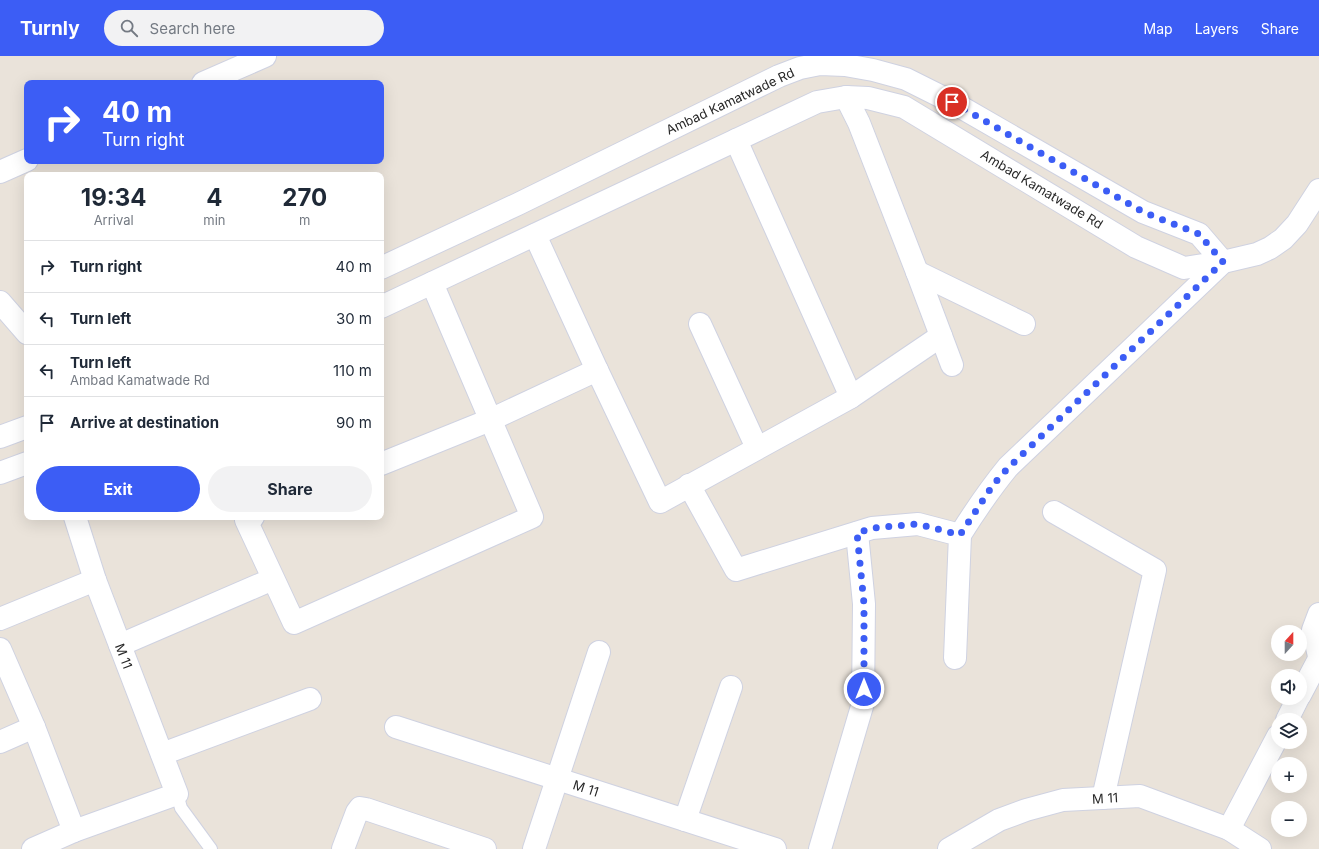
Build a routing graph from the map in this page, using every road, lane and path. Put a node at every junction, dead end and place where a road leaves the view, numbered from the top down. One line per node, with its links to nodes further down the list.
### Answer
1 (265, 56): 3 (street)
2 (816, 60): 4 (street, Ambad Kamatwade Rd); 5 (street); 13 (street, Ambad Kamatwade Rd)
3 (210, 80)
4 (928, 90): 6 (street); 12 (street, Ambad Kamatwade Rd)
5 (846, 96): 6 (street, Ambad Kamatwade Rd); 7 (street, Ambad Kamatwade Rd); 14 (street)
6 (916, 113): 12 (street, Ambad Kamatwade Rd)
7 (736, 140): 11 (street, Ambad Kamatwade Rd); 24 (street)
8 (24, 161): 9 (street)
9 (0, 172)
10 (1319, 190): 12 (street, Ambad Kamatwade Rd)
11 (535, 235): 15 (street, Ambad Kamatwade Rd); 23 (street)
12 (1223, 262): 37 (street)
13 (384, 267)
14 (917, 272): 19 (street); 21 (street)
15 (432, 283): 17 (street, Ambad Kamatwade Rd); 25 (street)
16 (0, 302): 20 (street)
17 (384, 306)
18 (700, 324): 28 (street)
19 (1024, 324)
20 (24, 330)
21 (941, 336): 22 (street); 24 (street)
22 (952, 366)
23 (597, 370): 25 (street); 32 (street)
24 (851, 397): 28 (street)
25 (490, 420): 29 (street); 38 (street)
26 (24, 428): 27 (street)
27 (0, 437)
28 (757, 448): 32 (street)
29 (384, 463)
30 (24, 464): 31 (street)
31 (0, 473)
32 (689, 485): 36 (street)
33 (1054, 512): 57 (street)
34 (76, 520): 39 (street, M 11)
35 (246, 520): 38 (street)
36 (857, 533): 37 (street); 67 (street)
37 (960, 535): 46 (street)
38 (273, 579): 42 (street)
39 (95, 580): 41 (street); 42 (street, M 11)
40 (1319, 614): 45 (street)
41 (0, 619)
42 (120, 646): 54 (street, M 11)
43 (0, 649): 51 (street)
44 (599, 652): 55 (street)
45 (1319, 657): 47 (street)
46 (954, 658)
47 (1307, 681)
48 (731, 687): 58 (street)
49 (310, 699): 54 (street)
50 (396, 727): 55 (street, M 11)
51 (34, 728): 52 (street); 60 (street)
52 (0, 742)
53 (1271, 749): 59 (street)
54 (162, 754): 56 (street, M 11)
55 (557, 779): 58 (street, M 11); 65 (street)
56 (176, 794): 60 (street); 62 (lane)
57 (1103, 798): 59 (street, M 11); 68 (street, M 11)
58 (685, 820): 66 (street, M 11)
59 (1229, 829): 69 (street, M 11)
60 (74, 831): 61 (street)
61 (33, 849)
62 (211, 849)
63 (343, 849): 64 (street)
64 (485, 849)
65 (534, 849)
66 (775, 849)
67 (820, 849)
68 (949, 849)
69 (1260, 849)

